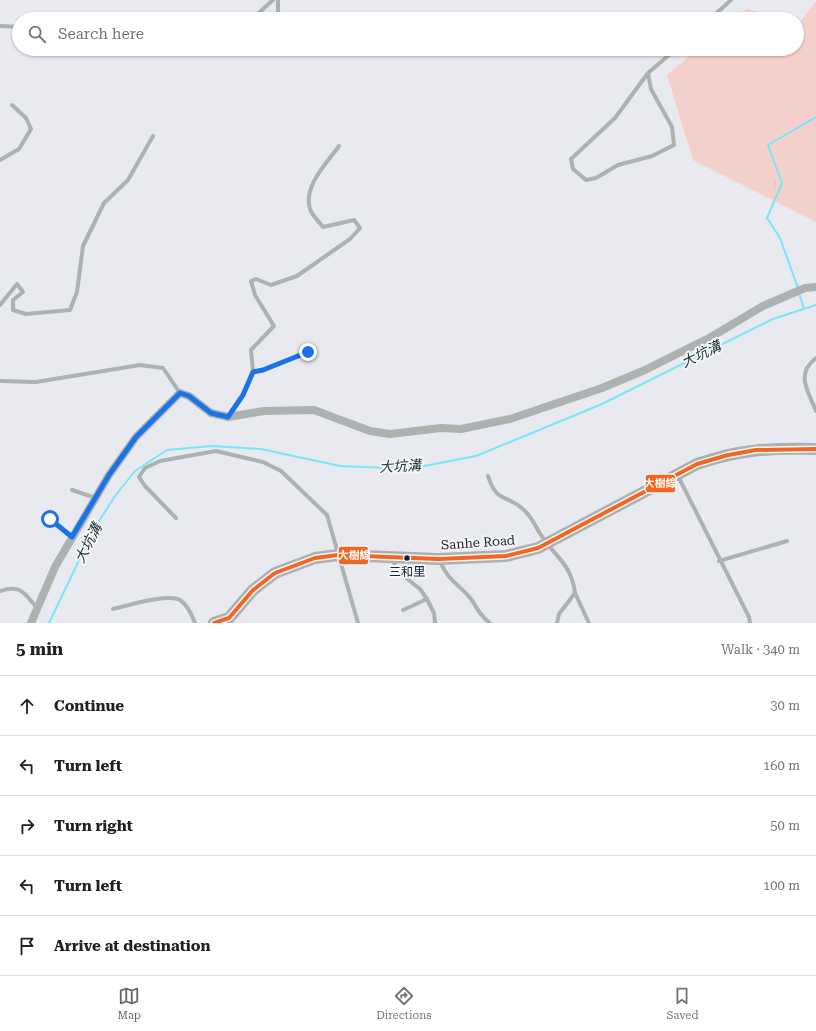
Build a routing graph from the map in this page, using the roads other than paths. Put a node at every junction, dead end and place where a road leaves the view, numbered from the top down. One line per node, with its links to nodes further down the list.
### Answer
1 (273, 0): 4 (lane)
2 (278, 0): 5 (lane)
3 (731, 0): 6 (lane)
4 (260, 12)
5 (278, 12)
6 (718, 12)
7 (0, 26): 8 (lane)
8 (12, 27)
9 (668, 56): 10 (lane)
10 (648, 73): 10 (lane)
11 (12, 105): 14 (lane)
12 (153, 136): 16 (lane)
13 (339, 146): 19 (lane)
14 (0, 160)
15 (816, 287): 23 (street)
16 (0, 305)
17 (308, 352): 19 (lane)
18 (816, 358): 22 (lane)
19 (253, 372): 23 (lane)
20 (0, 381): 21 (lane)
21 (180, 393): 23 (street); 28 (street)
22 (816, 411)
23 (228, 417)
24 (816, 449): 25 (main road, Sanhe Road)
25 (677, 473): 33 (main road, Sanhe Road); 37 (lane)
26 (488, 476): 33 (lane)
27 (72, 490): 28 (lane)
28 (96, 498): 31 (street)
29 (176, 518): 34 (lane)
30 (50, 519): 31 (lane)
31 (72, 537): 41 (street)
32 (787, 540): 37 (lane)
33 (547, 543): 36 (main road, Sanhe Road); 39 (lane)
34 (338, 554): 35 (main road, Sanhe Road); 44 (main road, Sanhe Road); 48 (lane)
35 (393, 558): 36 (main road, Sanhe Road); 40 (lane)
36 (439, 559): 50 (lane)
37 (719, 561): 53 (lane)
38 (0, 591): 41 (lane)
39 (575, 593): 51 (lane); 52 (lane)
40 (427, 599): 43 (lane); 49 (lane)
41 (37, 608): 45 (street)
42 (113, 609): 46 (lane)
43 (403, 610)
44 (231, 621): 47 (main road, Sanhe Road)
45 (31, 623)
46 (195, 623)
47 (214, 623)
48 (358, 623)
49 (435, 623)
50 (490, 623)
51 (557, 623)
52 (589, 623)
53 (750, 623)

